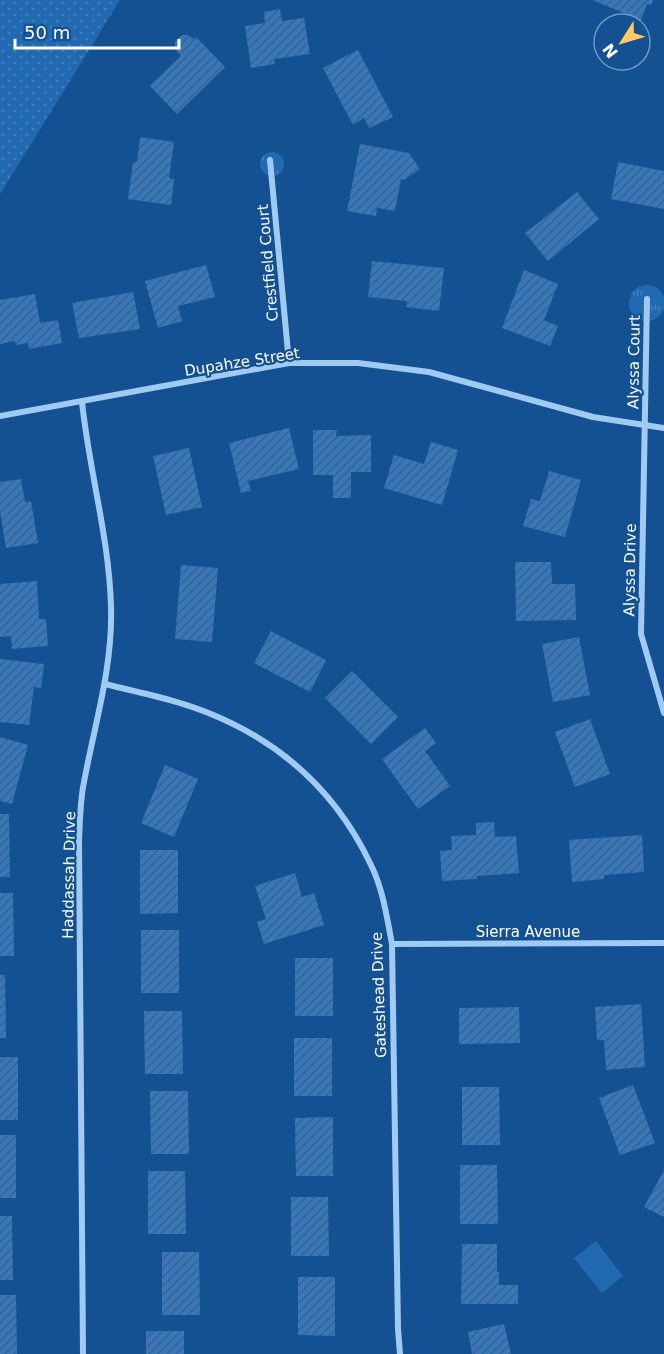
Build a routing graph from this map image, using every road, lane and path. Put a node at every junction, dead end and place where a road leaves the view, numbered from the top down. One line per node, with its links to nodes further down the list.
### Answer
1 (270, 159): 3 (street, Crestfield Court)
2 (647, 299): 6 (street, Alyssa Court)
3 (289, 363): 4 (street, Dupahze Street); 6 (street, Dupahze Street)
4 (82, 402): 5 (street, Dupahze Street); 8 (street, Haddassah Drive)
5 (0, 416)
6 (645, 425): 7 (street, Dupahze Street); 9 (street, Alyssa Drive)
7 (664, 428)
8 (105, 684): 11 (street, Gateshead Drive); 12 (street, Haddassah Drive)
9 (664, 712)
10 (664, 943): 11 (street, Sierra Avenue)
11 (392, 944): 13 (street, Gateshead Drive)
12 (83, 1354)
13 (400, 1354)

